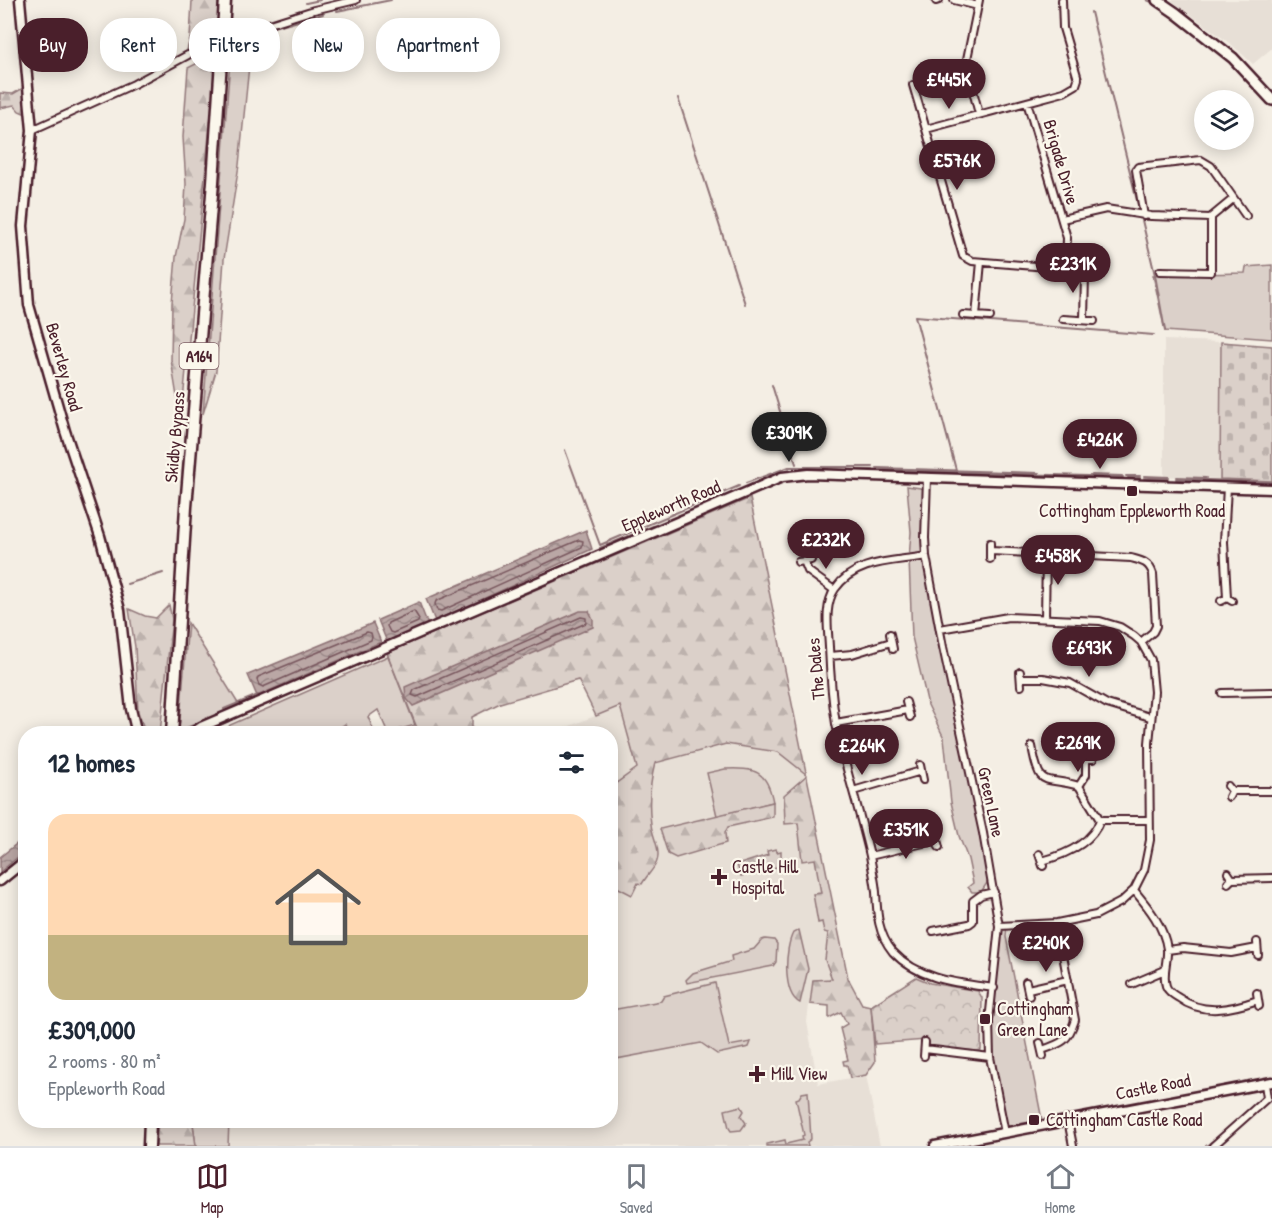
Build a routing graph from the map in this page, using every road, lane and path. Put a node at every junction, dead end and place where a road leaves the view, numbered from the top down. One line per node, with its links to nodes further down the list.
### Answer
1 (20, 0): 15 (street, Beverley Road)
2 (225, 0): 53 (highway, Skidby Bypass / A164)
3 (356, 0): 8 (street)
4 (954, 0): 7 (street)
5 (1062, 0): 12 (street)
6 (1157, 0): 11 (main road)
7 (979, 3): 13 (street)
8 (280, 21)
9 (188, 55): 15 (street)
10 (913, 85): 14 (street)
11 (1272, 100)
12 (1028, 102): 13 (street); 20 (street, Brigade Drive)
13 (979, 114): 14 (street)
14 (926, 129): 21 (street)
15 (32, 130): 52 (street, Beverley Road)
16 (1233, 199): 17 (street); 18 (street); 19 (street)
17 (1144, 216): 19 (street); 20 (street)
18 (1246, 216)
19 (1210, 218): 23 (street)
20 (1062, 219): 22 (street, Brigade Drive)
21 (981, 262): 22 (street); 25 (street)
22 (1066, 266): 28 (street)
23 (1160, 271)
24 (963, 315): 25 (street)
25 (976, 316): 26 (street)
26 (990, 317)
27 (1063, 319): 28 (street)
28 (1084, 320): 29 (street)
29 (1094, 321)
30 (927, 478): 31 (street, Eppleworth Road); 36 (street, Green Lane); 54 (street, Eppleworth Road)
31 (1227, 487): 32 (street, Eppleworth Road); 40 (street)
32 (1272, 489)
33 (990, 543): 34 (street)
34 (991, 551): 35 (street); 37 (street)
35 (1046, 554): 41 (street); 44 (street)
36 (926, 556): 39 (street); 42 (street, Green Lane)
37 (990, 559)
38 (804, 561): 39 (street)
39 (834, 590): 45 (street, The Dales)
40 (1227, 600)
41 (1045, 618): 42 (street); 44 (street)
42 (940, 629): 72 (street, Green Lane)
43 (890, 634): 45 (street)
44 (1141, 642): 50 (street)
45 (830, 656): 51 (street, The Dales)
46 (1020, 686): 50 (street)
47 (1272, 692): 48 (street)
48 (1222, 693)
49 (910, 717): 51 (street)
50 (1150, 717): 63 (street)
51 (836, 723): 59 (street, The Dales)
52 (135, 726)
53 (173, 726)
54 (205, 726)
55 (1031, 751): 58 (street)
56 (1086, 759): 58 (street)
57 (923, 780): 59 (street)
58 (1079, 786): 62 (street)
59 (853, 791): 66 (street, The Dales)
60 (1272, 791): 61 (street)
61 (1230, 792)
62 (1100, 820): 63 (street); 65 (street)
63 (1149, 820): 71 (street)
64 (937, 840): 66 (street)
65 (1039, 854)
66 (870, 856): 81 (street, The Dales)
67 (18, 866): 70 (street)
68 (1229, 878): 69 (street)
69 (1272, 878)
70 (0, 881)
71 (1134, 890): 73 (street); 77 (street)
72 (994, 892): 74 (street, Green Lane); 75 (street)
73 (1057, 923): 74 (street); 79 (street)
74 (999, 926): 81 (street, Green Lane)
75 (933, 931)
76 (1257, 948): 77 (street)
77 (1167, 950): 78 (street)
78 (1165, 970): 80 (street); 83 (street)
79 (1068, 980): 82 (street); 84 (street)
80 (1131, 984)
81 (994, 988): 86 (street, Green Lane)
82 (1028, 989)
83 (1258, 1000)
84 (1042, 1049)
85 (924, 1056): 86 (street)
86 (990, 1057): 90 (street, Green Lane)
87 (1268, 1083): 88 (street, Castle Road); 94 (street)
88 (1068, 1120): 90 (street, Castle Road); 93 (street)
89 (150, 1128): 91 (highway)
90 (1005, 1134): 92 (street, Castle Road)
91 (149, 1146)
92 (935, 1146)
93 (1073, 1146)
94 (1214, 1146)

